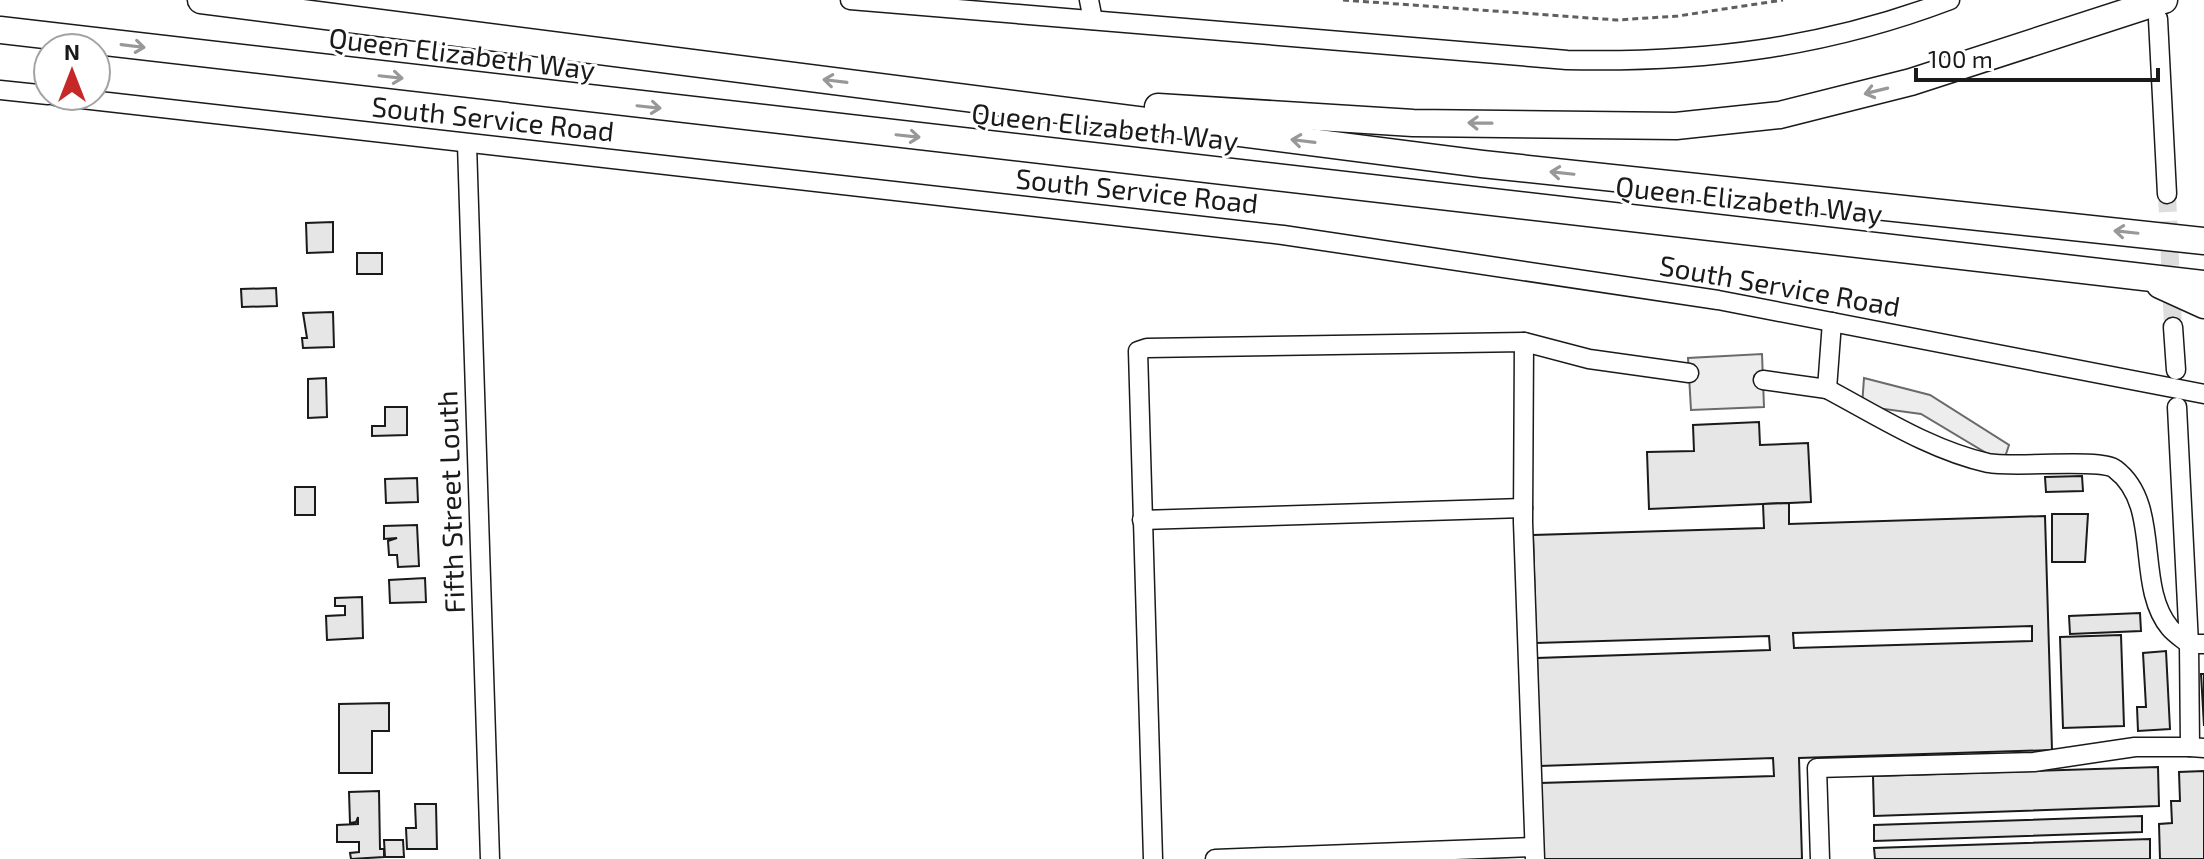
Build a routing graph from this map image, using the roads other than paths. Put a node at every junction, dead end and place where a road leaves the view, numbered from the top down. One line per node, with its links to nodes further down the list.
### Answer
1 (201, 0): 9 (highway, Queen Elizabeth Way, one-way to 1)
2 (850, 0): 6 (street)
3 (1089, 0): 6 (street)
4 (1950, 0): 6 (street)
5 (2161, 10): 9 (highway, one-way to 9); 13 (street)
6 (1093, 20)
7 (0, 30): 15 (highway, Queen Elizabeth Way, one-way to 15)
8 (0, 90): 10 (street)
9 (912, 91): 14 (highway, Queen Elizabeth Way, one-way to 9)
10 (32, 93)
11 (112, 103): 12 (street, South Service Road)
12 (467, 144): 18 (street, South Service Road); 32 (street, Fifth Street Louth)
13 (2167, 194)
14 (2204, 241)
15 (2138, 275): 16 (highway, Queen Elizabeth Way); 17 (highway)
16 (2204, 284)
17 (2204, 305)
18 (1832, 322): 24 (street); 25 (street, South Service Road)
19 (2173, 327): 21 (street)
20 (1524, 342): 22 (street); 27 (street); 28 (street)
21 (2176, 370)
22 (1689, 373)
23 (1763, 380): 24 (street)
24 (1827, 389): 29 (street)
25 (2204, 394)
26 (2177, 407): 29 (street)
27 (1523, 508): 28 (street); 31 (street)
28 (1142, 520): 33 (street)
29 (2196, 644): 30 (street)
30 (2197, 748): 35 (street)
31 (1534, 853): 34 (street)
32 (490, 859)
33 (1153, 859)
34 (1215, 859)
35 (1820, 859)

